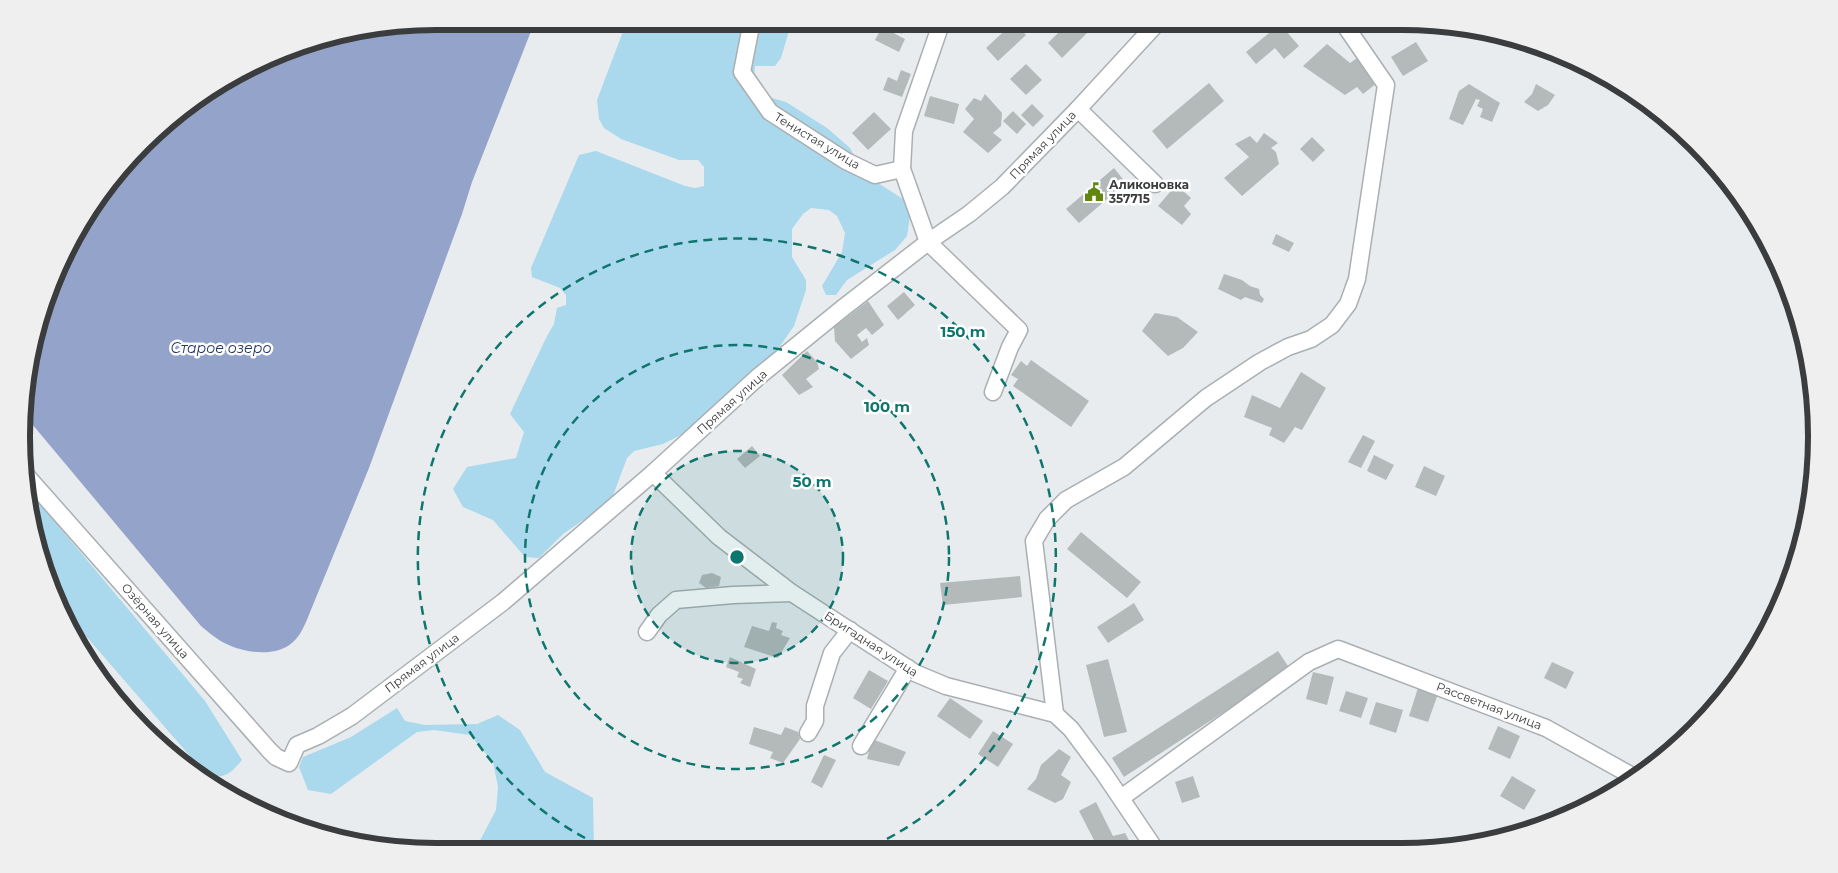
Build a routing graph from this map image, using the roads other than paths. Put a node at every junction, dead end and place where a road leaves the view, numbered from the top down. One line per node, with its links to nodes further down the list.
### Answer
1 (750, 30): 6 (street, Тенистая улица)
2 (939, 30): 6 (street)
3 (1151, 30): 5 (street, Прямая улица)
4 (1348, 30): 16 (street)
5 (1078, 109): 7 (street); 8 (street, Прямая улица)
6 (902, 170): 8 (street)
7 (1155, 184)
8 (928, 242): 9 (street); 10 (street, Прямая улица)
9 (993, 392)
10 (653, 473): 12 (street, Бригадная улица); 19 (street, Прямая улица)
11 (32, 482): 19 (street, Озёрная улица)
12 (792, 593): 13 (street, Бригадная улица); 14 (street)
13 (850, 630): 15 (street, Бригадная улица); 17 (street)
14 (647, 632)
15 (908, 668): 16 (street, Бригадная улица); 18 (street)
16 (1054, 714): 21 (street, Бригадная улица)
17 (808, 733)
18 (862, 746)
19 (289, 762)
20 (1628, 774): 21 (street, Рассветная улица)
21 (1121, 798): 22 (street, Бригадная улица)
22 (1151, 843)

